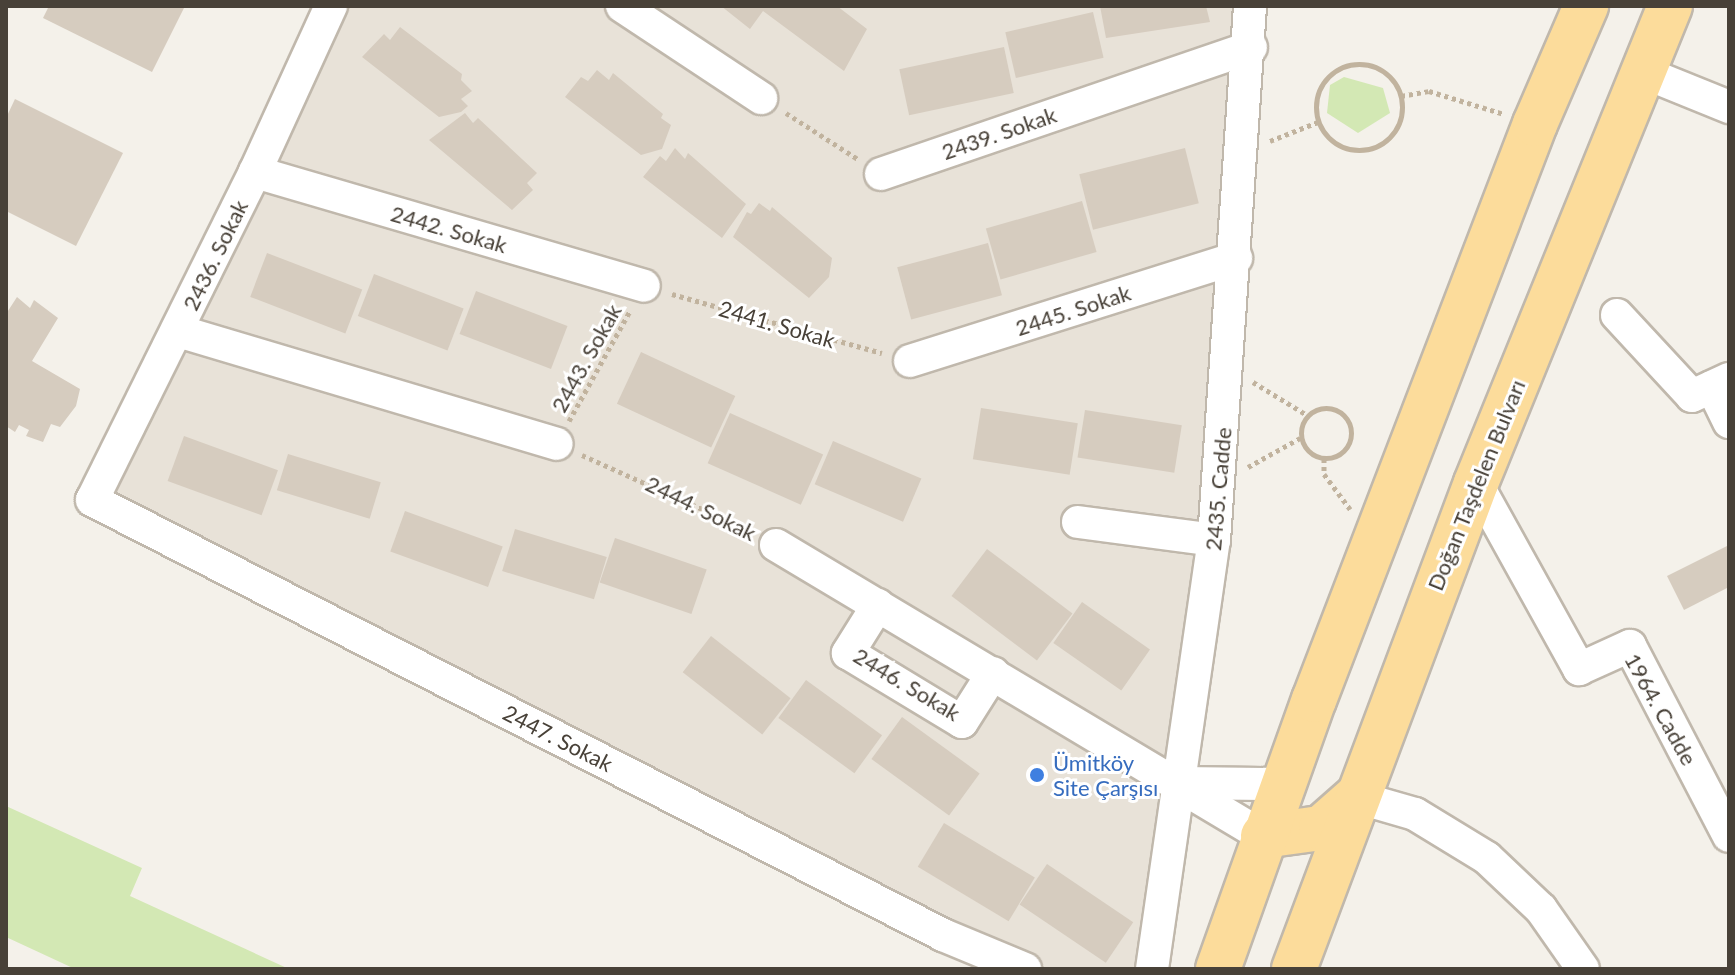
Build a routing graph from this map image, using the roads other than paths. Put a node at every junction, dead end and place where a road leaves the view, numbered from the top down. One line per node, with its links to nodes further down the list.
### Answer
1 (331, 6): 10 (street, 2436. Sokak)
2 (622, 6): 8 (street)
3 (1250, 6): 6 (street, 2435. Cadde)
4 (1586, 6): 28 (main road)
5 (1670, 6): 7 (main road, Doğan Taşdelen Bulvarı)
6 (1251, 47): 11 (street, 2439. Sokak); 12 (street, 2435. Cadde)
7 (1645, 73): 9 (street); 20 (main road, Doğan Taşdelen Bulvarı)
8 (761, 98)
9 (1729, 107)
10 (255, 172): 13 (street, 2442. Sokak); 15 (street, 2436. Sokak)
11 (881, 174)
12 (1236, 258): 16 (street, 2445. Sokak); 23 (street, 2435. Cadde)
13 (644, 286)
14 (1617, 315): 17 (street)
15 (178, 331): 19 (street); 21 (street, 2436. Sokak)
16 (910, 361)
17 (1720, 383): 18 (street)
18 (1729, 422)
19 (556, 444)
20 (1476, 483): 29 (main road, Doğan Taşdelen Bulvarı); 31 (street, 1964. Cadde)
21 (92, 500): 32 (street, 2447. Sokak)
22 (1078, 522): 23 (street)
23 (1214, 540): 27 (street, 2435. Cadde)
24 (776, 545): 25 (street, 2444. Sokak)
25 (878, 605): 26 (street, 2444. Sokak); 26 (street, 2446. Sokak)
26 (993, 673): 27 (street, 2444. Sokak)
27 (1180, 783): 28 (street, 2444. Sokak); 30 (street, 2444. Sokak); 33 (street, 2435. Cadde)
28 (1282, 784): 29 (main road); 30 (main road)
29 (1356, 797): 30 (main road); 35 (main road, Doğan Taşdelen Bulvarı); 36 (street)
30 (1263, 836): 34 (main road)
31 (1729, 836)
32 (1025, 969)
33 (1152, 969)
34 (1218, 969)
35 (1294, 969)
36 (1583, 969)

